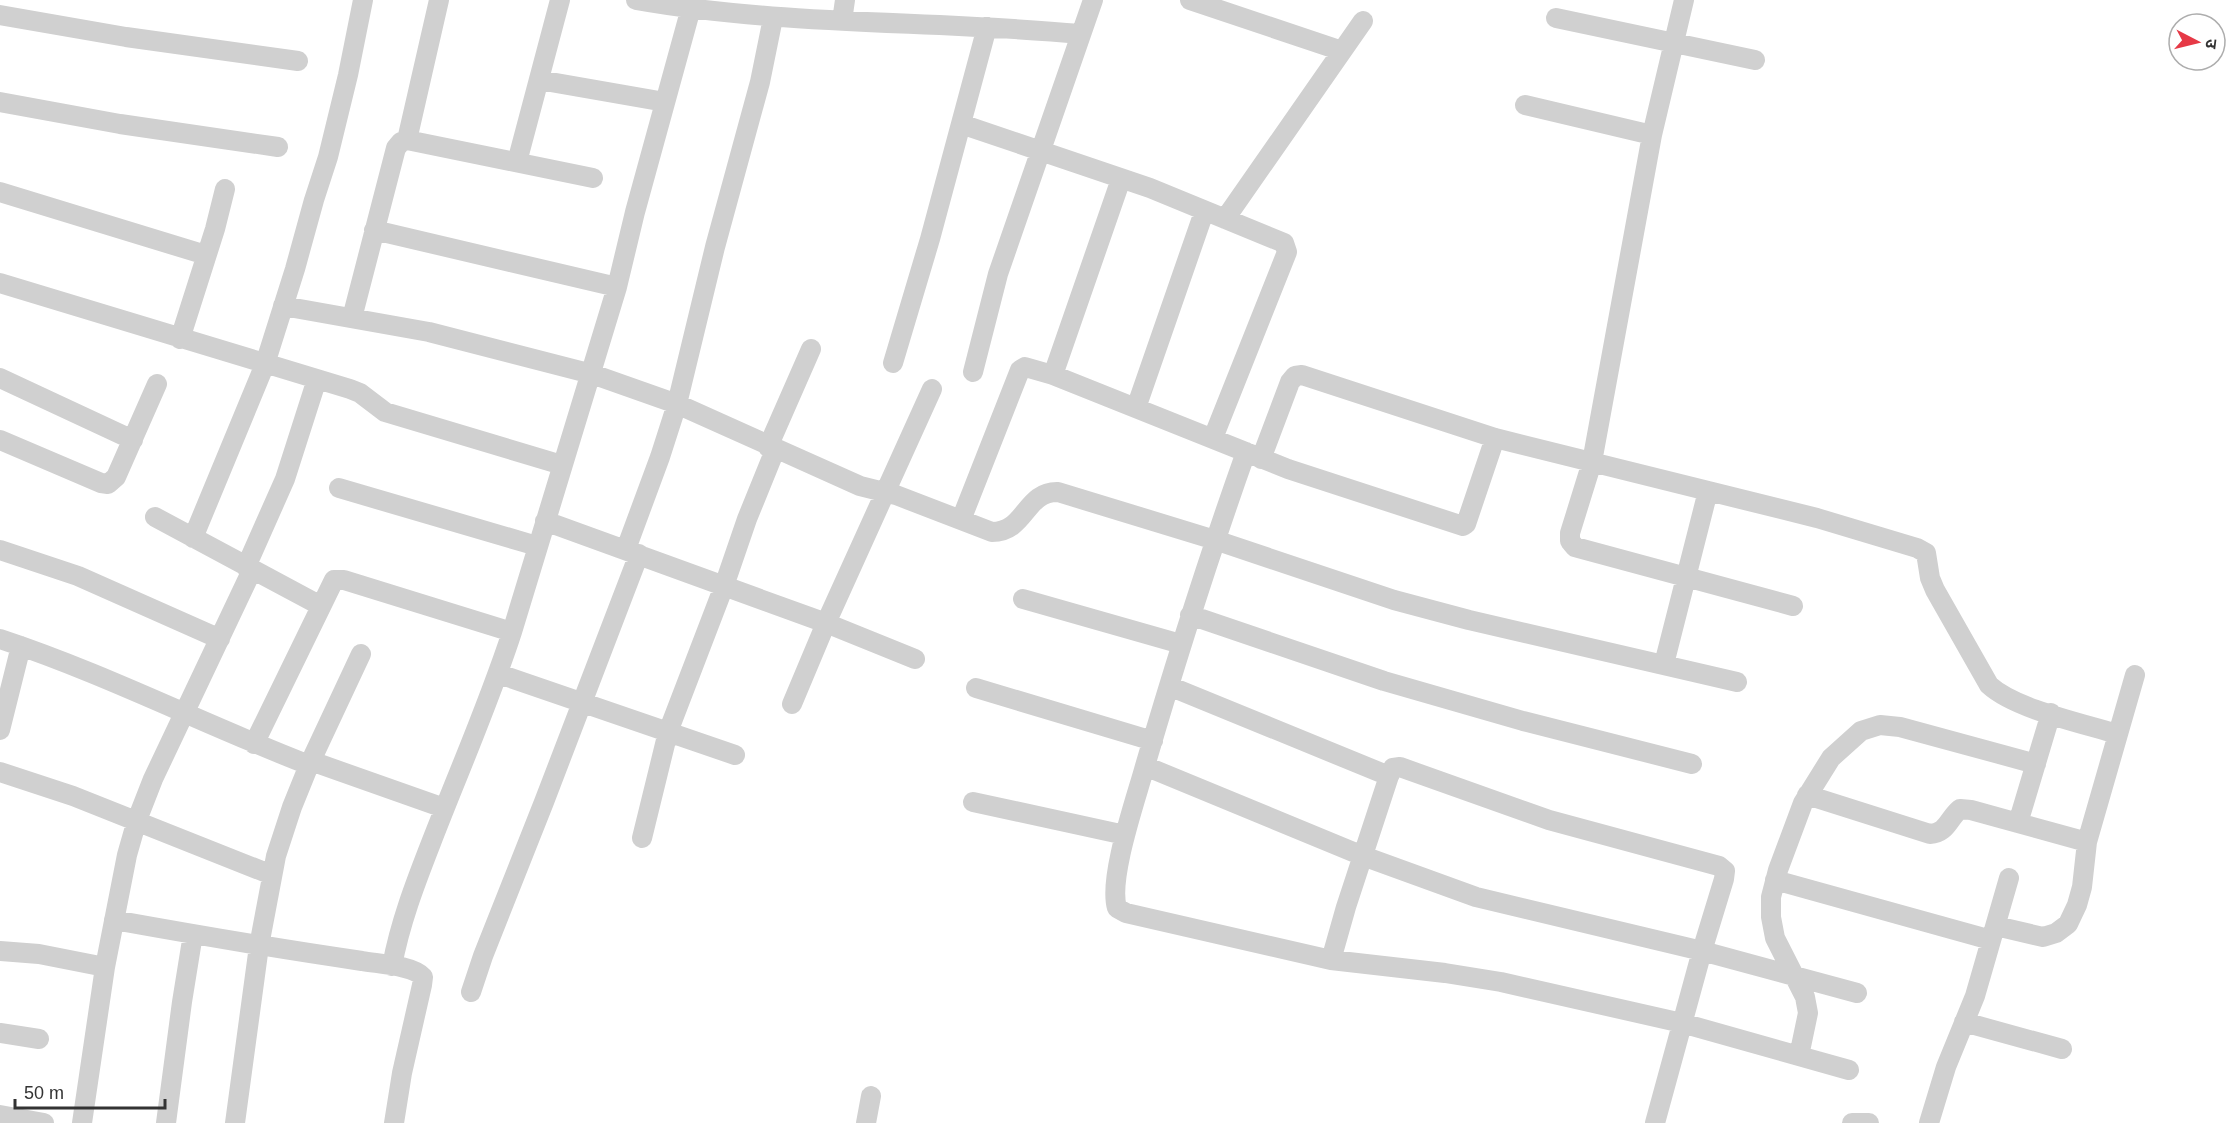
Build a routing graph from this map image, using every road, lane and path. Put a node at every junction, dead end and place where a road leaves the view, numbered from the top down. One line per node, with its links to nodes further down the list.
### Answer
1 (363, 0): 42 (street)
2 (439, 0): 28 (street)
3 (560, 0): 22 (street)
4 (636, 0): 10 (street)
5 (845, 0): 14 (street)
6 (1093, 0): 17 (street)
7 (1190, 0): 19 (street)
8 (1684, 0): 18 (street)
9 (747, 7): 10 (street); 12 (street)
10 (691, 8): 24 (street)
11 (0, 15): 21 (street)
12 (773, 18): 14 (street); 55 (street)
13 (1556, 18): 18 (street)
14 (842, 21): 16 (street)
15 (1363, 21): 19 (street)
16 (987, 27): 17 (street); 26 (street)
17 (1080, 34): 30 (street)
18 (1676, 42): 20 (street); 27 (street)
19 (1342, 51): 37 (street)
20 (1755, 60)
21 (298, 61)
22 (540, 80): 24 (street); 31 (street)
23 (0, 102): 29 (street)
24 (664, 102): 41 (street)
25 (1525, 105): 27 (street)
26 (961, 123): 30 (street); 46 (street)
27 (1652, 135): 63 (street)
28 (407, 140): 31 (street); 38 (street)
29 (278, 147)
30 (1041, 151): 33 (street); 48 (street)
31 (517, 162): 32 (street)
32 (593, 178)
33 (1121, 179): 36 (street); 50 (street)
34 (225, 189): 39 (street)
35 (0, 192): 39 (street)
36 (1204, 212): 37 (street); 56 (street)
37 (1225, 219): 57 (street)
38 (375, 230): 41 (street); 43 (street)
39 (206, 255): 44 (street)
40 (0, 283): 44 (street)
41 (617, 287): 49 (street)
42 (283, 306): 43 (street); 47 (street)
43 (352, 318): 49 (street)
44 (180, 339): 47 (street)
45 (811, 349): 61 (street)
46 (892, 363)
47 (265, 364): 52 (street); 71 (street)
48 (973, 372)
49 (592, 374): 55 (street); 64 (street)
50 (1053, 375): 56 (street); 69 (street)
51 (0, 378): 60 (street)
52 (317, 379): 64 (street); 76 (street)
53 (158, 384): 60 (street)
54 (932, 389): 67 (street)
55 (677, 404): 61 (street); 75 (street)
56 (1136, 408): 57 (street)
57 (1213, 438): 62 (street)
58 (1495, 438): 62 (street); 62 (street); 63 (street)
59 (0, 440): 60 (street)
60 (133, 440)
61 (772, 448): 67 (street); 78 (street)
62 (1253, 456): 72 (street)
63 (1592, 462): 66 (street); 77 (street)
64 (562, 465): 70 (street)
65 (339, 488): 73 (street)
66 (1708, 491): 77 (street); 100 (street)
67 (885, 493): 69 (street); 83 (street)
68 (155, 517): 71 (street)
69 (961, 520): 72 (street)
70 (544, 521): 73 (street); 75 (street)
71 (193, 538): 76 (street)
72 (1215, 540): 82 (street); 91 (street)
73 (537, 546): 84 (street)
74 (0, 550): 86 (street)
75 (633, 552): 78 (street); 97 (street)
76 (249, 569): 80 (street); 86 (street)
77 (1686, 577): 81 (street); 91 (street)
78 (724, 586): 83 (street); 102 (street)
79 (1023, 599): 87 (street)
80 (321, 606): 84 (street); 105 (street)
81 (1793, 606)
82 (1190, 615): 87 (street); 108 (street)
83 (826, 623): 90 (street); 98 (street)
84 (512, 632): 92 (street)
85 (0, 639): 88 (street)
86 (220, 639): 99 (street)
87 (1181, 644): 95 (street)
88 (21, 646): 99 (street); 101 (street)
89 (361, 654): 107 (street)
90 (915, 659)
91 (1664, 663): 94 (street)
92 (499, 674): 97 (street); 115 (street)
93 (2134, 675): 103 (street)
94 (1737, 682)
95 (1169, 686): 104 (street); 112 (street)
96 (976, 688): 104 (street)
97 (581, 703): 102 (street); 135 (street)
98 (792, 704)
99 (186, 713): 105 (street); 116 (street)
100 (2051, 713): 103 (street); 109 (street)
101 (0, 730)
102 (668, 732): 106 (street); 119 (street)
103 (2117, 734): 120 (street)
104 (1152, 741): 110 (street)
105 (254, 744): 107 (street)
106 (735, 755)
107 (310, 763): 115 (street); 122 (street)
108 (1692, 764)
109 (2036, 764): 113 (street); 117 (street)
110 (1145, 766): 118 (street); 121 (street)
111 (0, 772): 116 (street)
112 (1389, 776): 121 (street); 130 (street)
113 (1807, 795): 117 (street); 124 (street)
114 (973, 802): 118 (street)
115 (444, 808): 133 (street)
116 (137, 820): 122 (street); 125 (street)
117 (2018, 823): 120 (street)
118 (1125, 835): 131 (street)
119 (642, 838)
120 (2087, 842): 126 (street)
121 (1363, 856): 130 (street); 131 (street)
122 (272, 875): 128 (street)
123 (2009, 878): 126 (street)
124 (1775, 880): 126 (street); 134 (street)
125 (114, 920): 127 (street); 132 (street)
126 (1994, 933): 137 (street)
127 (193, 934): 128 (street); 148 (street)
128 (260, 946): 133 (street); 149 (street)
129 (0, 951): 132 (street)
130 (1702, 951): 134 (street); 138 (street)
131 (1331, 960): 138 (street)
132 (105, 966): 147 (street)
133 (392, 966): 150 (street)
134 (1796, 976): 136 (street); 142 (street)
135 (471, 992)
136 (1857, 993)
137 (1965, 1022): 141 (street); 155 (street)
138 (1682, 1023): 142 (street); 152 (street)
139 (0, 1033): 140 (street)
140 (39, 1039)
141 (2062, 1049)
142 (1799, 1056): 143 (street)
143 (1849, 1070)
144 (871, 1096): 151 (street)
145 (0, 1115): 146 (street)
146 (44, 1123)
147 (82, 1123)
148 (166, 1123)
149 (235, 1123)
150 (394, 1123)
151 (866, 1123)
152 (1655, 1123)
153 (1852, 1123): 154 (street)
154 (1869, 1123)
155 (1929, 1123)

